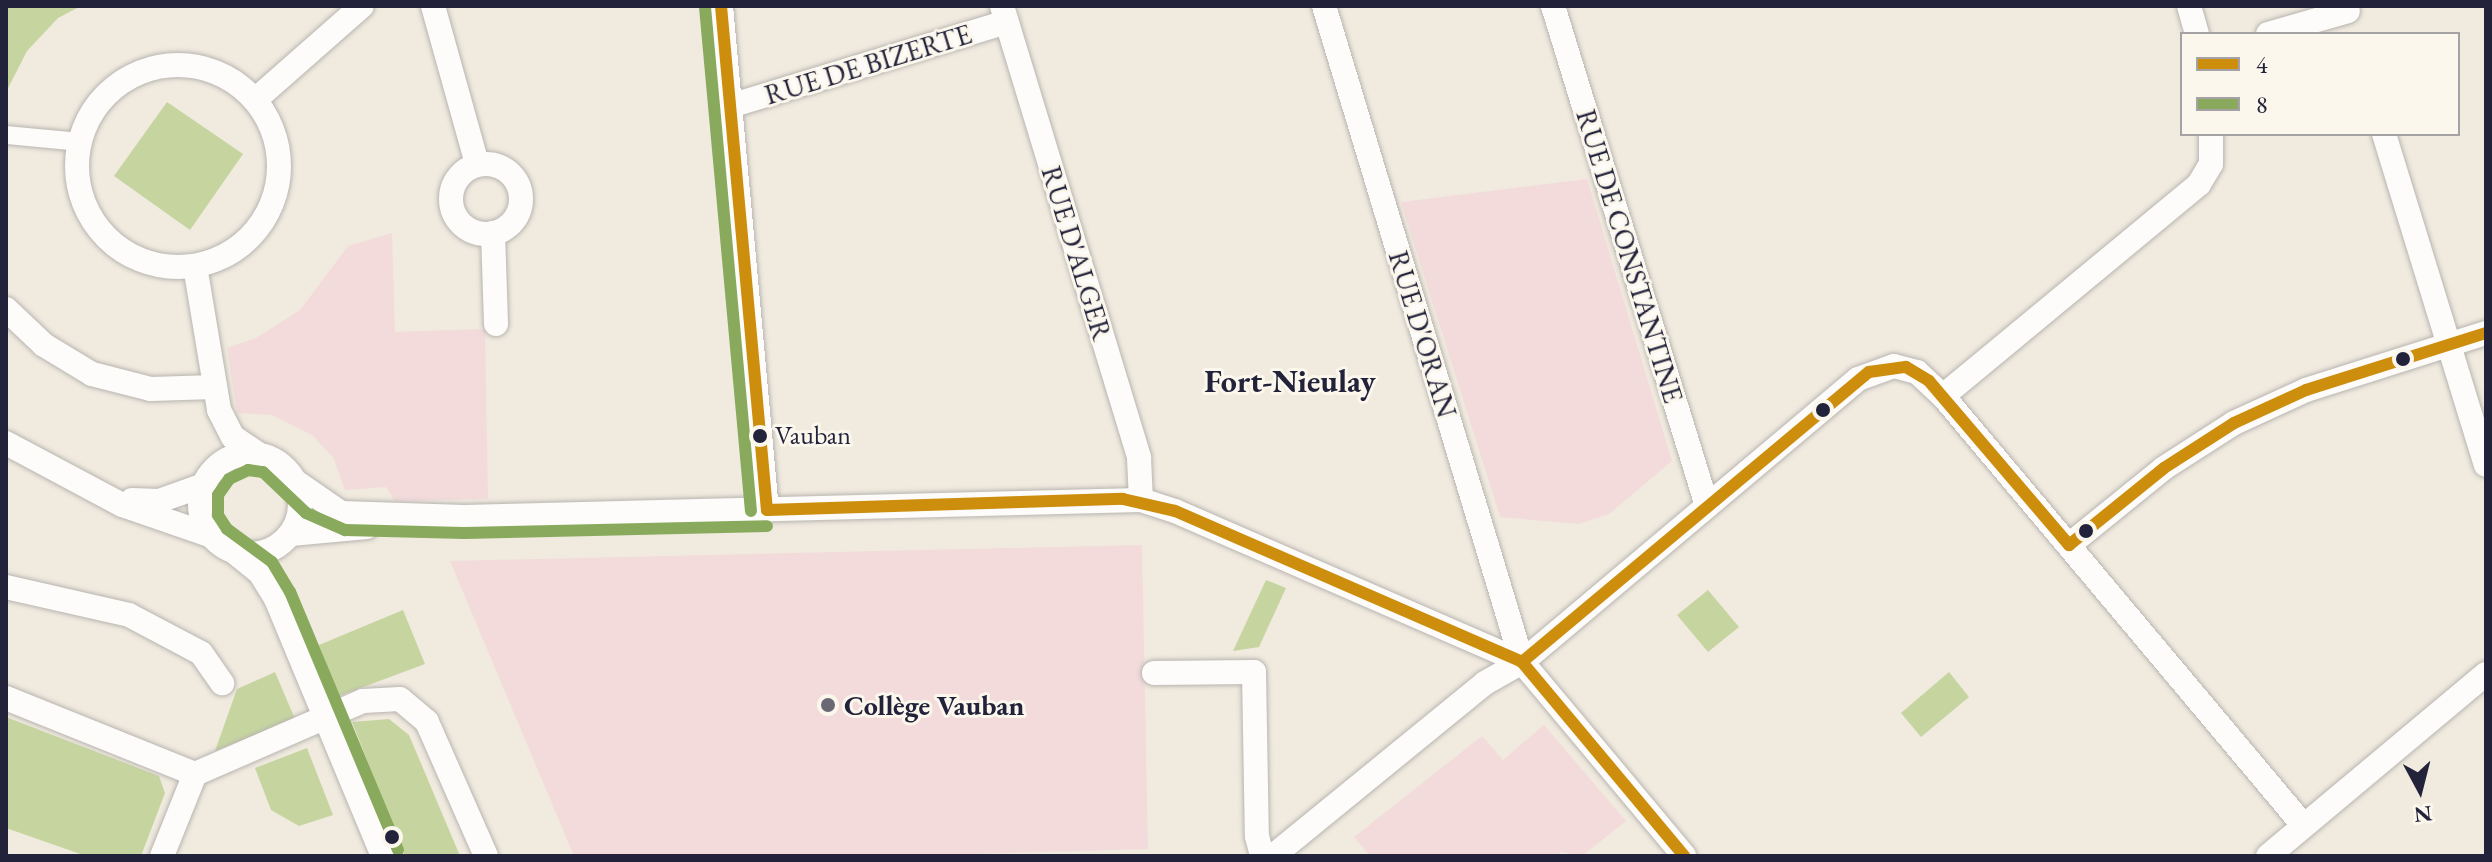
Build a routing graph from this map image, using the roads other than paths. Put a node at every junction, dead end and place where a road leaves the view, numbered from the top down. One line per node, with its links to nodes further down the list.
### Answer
1 (362, 6): 11 (street)
2 (433, 6): 17 (street)
3 (721, 6): 12 (street)
4 (1324, 6): 42 (street, RUE D'ORAN)
5 (1553, 6): 33 (street, RUE DE CONSTANTINE)
6 (2189, 6): 9 (street)
7 (1004, 14): 12 (street, RUE DE BIZERTE); 32 (street, RUE D'ALGER)
8 (2350, 17): 10 (street)
9 (2196, 32)
10 (2278, 32)
11 (255, 100): 16 (street); 19 (street)
12 (730, 106): 34 (street)
13 (6, 135): 16 (street)
14 (2211, 136): 24 (street)
15 (2385, 136): 23 (street)
16 (80, 142): 19 (street)
17 (477, 164): 18 (street); 18 (street)
18 (493, 233): 21 (street)
19 (195, 266): 25 (street)
20 (6, 309): 25 (street)
21 (496, 324)
22 (2486, 333): 23 (street)
23 (2446, 345): 28 (street); 38 (street)
24 (1943, 396): 33 (street); 38 (street)
25 (217, 399): 27 (street); 29 (street)
26 (6, 443): 31 (street)
27 (258, 454): 29 (street); 30 (street)
28 (2486, 465)
29 (208, 477): 31 (street); 36 (street)
30 (296, 482): 35 (street); 37 (street)
31 (88, 487): 36 (street)
32 (1141, 500): 34 (street); 42 (street)
33 (1707, 506): 42 (street)
34 (767, 510): 35 (street)
35 (464, 517): 37 (street)
36 (212, 536): 39 (street)
37 (286, 539): 39 (street); 41 (street)
38 (2069, 545): 49 (street)
39 (233, 551): 41 (street)
40 (6, 587): 45 (street)
41 (276, 599): 47 (street)
42 (1522, 662): 54 (street); 55 (street)
43 (1154, 673): 53 (street)
44 (2486, 674): 49 (street)
45 (222, 683)
46 (6, 698): 48 (street)
47 (325, 717): 48 (street); 51 (street); 52 (street)
48 (195, 774): 50 (street)
49 (2304, 826): 56 (street)
50 (162, 856)
51 (383, 856)
52 (486, 856)
53 (1262, 856)
54 (1273, 856)
55 (1684, 856)
56 (2268, 856)

